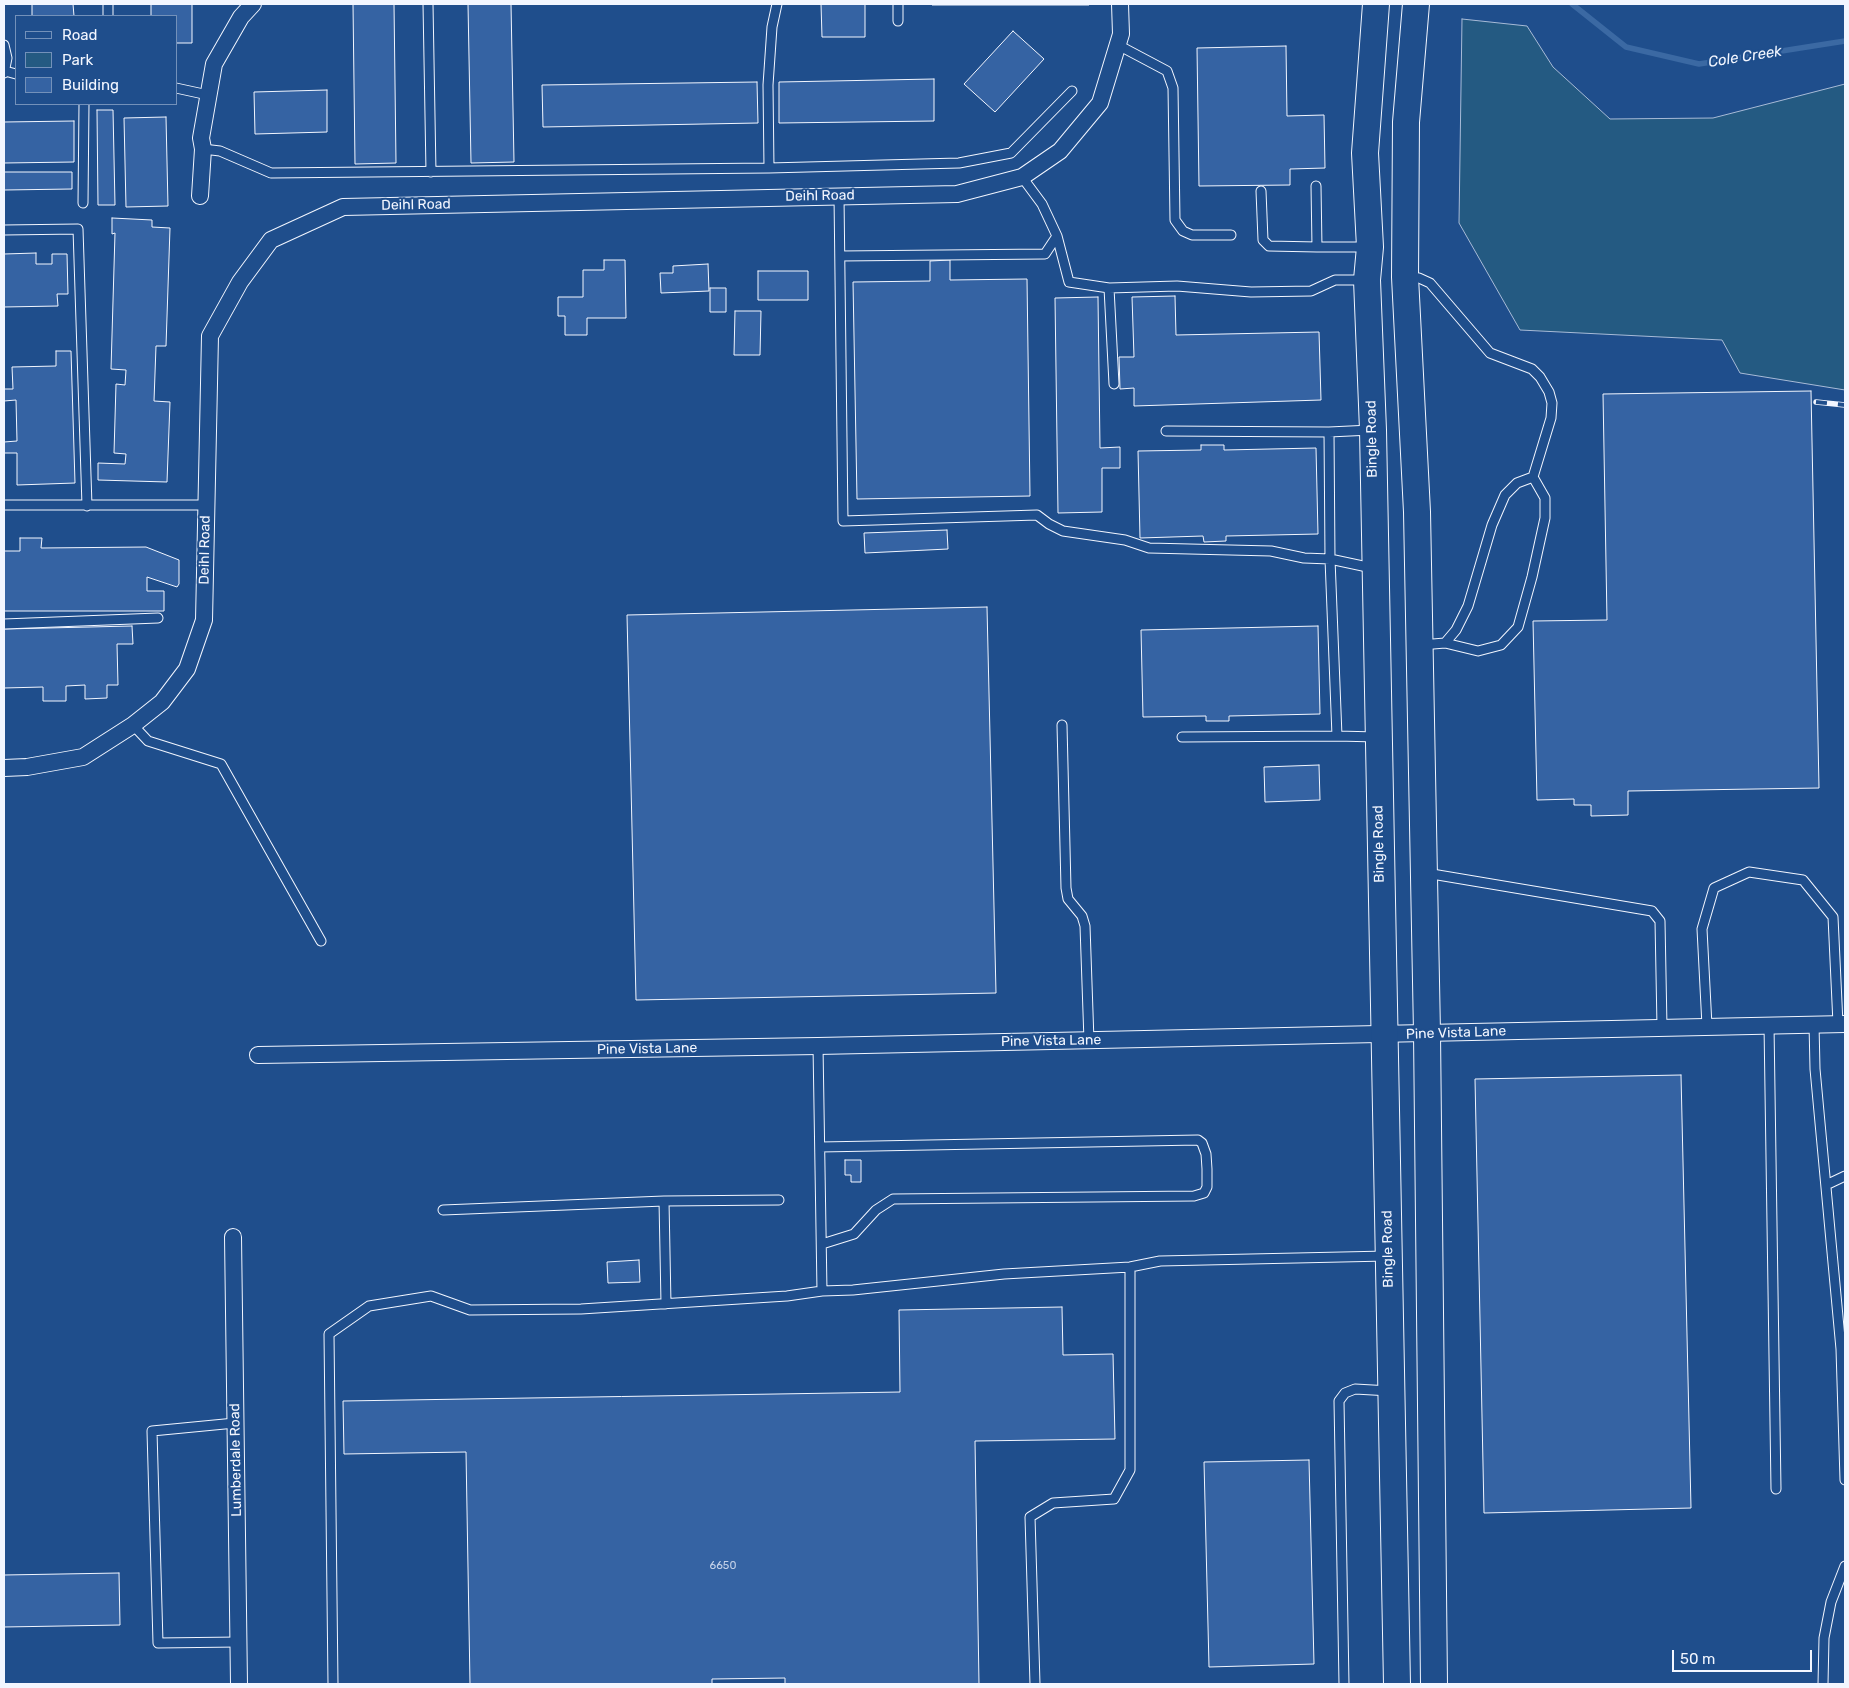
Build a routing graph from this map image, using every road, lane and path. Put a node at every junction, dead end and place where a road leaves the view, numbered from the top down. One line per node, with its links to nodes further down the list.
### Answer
1 (253, 4): 14 (street)
2 (428, 4): 18 (lane)
3 (777, 4): 17 (lane)
4 (898, 4): 8 (lane)
5 (1120, 4): 10 (street, Deihl Road)
6 (1376, 4): 29 (main road, Bingle Road)
7 (1416, 4): 31 (main road)
8 (898, 21)
9 (4, 45): 11 (lane)
10 (1118, 45): 19 (street, Deihl Road); 26 (lane)
11 (4, 72)
12 (178, 88): 14 (lane)
13 (1072, 91): 17 (lane)
14 (208, 95): 16 (street)
15 (84, 105): 24 (lane)
16 (203, 149): 18 (lane); 22 (street)
17 (770, 168): 18 (lane)
18 (431, 172)
19 (1022, 177): 23 (street, Deihl Road); 27 (lane)
20 (1316, 186): 28 (lane)
21 (1261, 191): 28 (lane)
22 (200, 196)
23 (839, 196): 30 (lane); 40 (street, Deihl Road)
24 (83, 202)
25 (4, 230): 41 (lane)
26 (1231, 235)
27 (1057, 236): 30 (lane); 33 (lane)
28 (1317, 247): 29 (lane)
29 (1370, 247): 32 (main road, Bingle Road)
30 (840, 256): 42 (lane)
31 (1405, 277): 32 (main road); 38 (lane); 47 (main road)
32 (1367, 280): 33 (lane); 35 (main road, Bingle Road)
33 (1109, 288): 34 (lane)
34 (1114, 384)
35 (1373, 430): 37 (lane); 43 (main road, Bingle Road)
36 (1166, 431): 37 (lane)
37 (1329, 432): 42 (lane)
38 (1533, 477): 46 (lane); 46 (lane)
39 (4, 505): 41 (lane)
40 (206, 505): 41 (lane); 49 (street, Deihl Road)
41 (87, 506)
42 (1330, 559): 43 (lane); 51 (lane)
43 (1374, 568): 48 (main road, Bingle Road)
44 (158, 618): 45 (lane)
45 (4, 624)
46 (1445, 643): 47 (lane)
47 (1418, 645): 48 (main road); 55 (main road)
48 (1376, 647): 52 (main road, Bingle Road)
49 (133, 725): 54 (street, Deihl Road); 56 (lane)
50 (1062, 725): 64 (lane)
51 (1337, 736): 52 (lane); 53 (lane)
52 (1377, 737): 63 (main road, Bingle Road)
53 (1182, 738)
54 (4, 768)
55 (1423, 873): 61 (lane); 62 (main road)
56 (322, 941)
57 (1814, 1024): 58 (street, Pine Vista Lane); 59 (street, Pine Vista Lane); 69 (lane)
58 (1842, 1024): 60 (lane)
59 (1769, 1025): 60 (street, Pine Vista Lane); 84 (lane)
60 (1708, 1026): 61 (street, Pine Vista Lane)
61 (1662, 1027): 62 (street, Pine Vista Lane)
62 (1427, 1033): 63 (street, Pine Vista Lane); 80 (main road)
63 (1383, 1035): 64 (street, Pine Vista Lane); 75 (main road, Bingle Road)
64 (1089, 1041): 65 (street, Pine Vista Lane)
65 (818, 1046): 66 (street, Pine Vista Lane); 67 (lane)
66 (258, 1055)
67 (820, 1147): 74 (lane); 74 (lane)
68 (1845, 1176): 69 (lane)
69 (1826, 1184): 79 (lane)
70 (779, 1200): 71 (lane)
71 (664, 1201): 72 (lane); 78 (lane)
72 (443, 1210)
73 (233, 1237): 82 (street, Lumberdale Road)
74 (822, 1244): 77 (lane)
75 (1389, 1256): 76 (lane); 81 (main road, Bingle Road)
76 (1130, 1267): 77 (lane); 89 (lane)
77 (822, 1291): 78 (lane)
78 (666, 1304): 88 (lane)
79 (1843, 1349): 83 (lane)
80 (1430, 1390): 81 (main road); 92 (main road)
81 (1392, 1391): 90 (lane); 91 (main road, Bingle Road)
82 (235, 1423): 86 (street, Lumberdale Road); 86 (lane)
83 (1845, 1480)
84 (1776, 1489)
85 (1845, 1566): 93 (lane)
86 (238, 1642): 87 (street, Lumberdale Road)
87 (238, 1684)
88 (333, 1684)
89 (1035, 1684)
90 (1344, 1684)
91 (1397, 1684)
92 (1434, 1684)
93 (1823, 1684)

